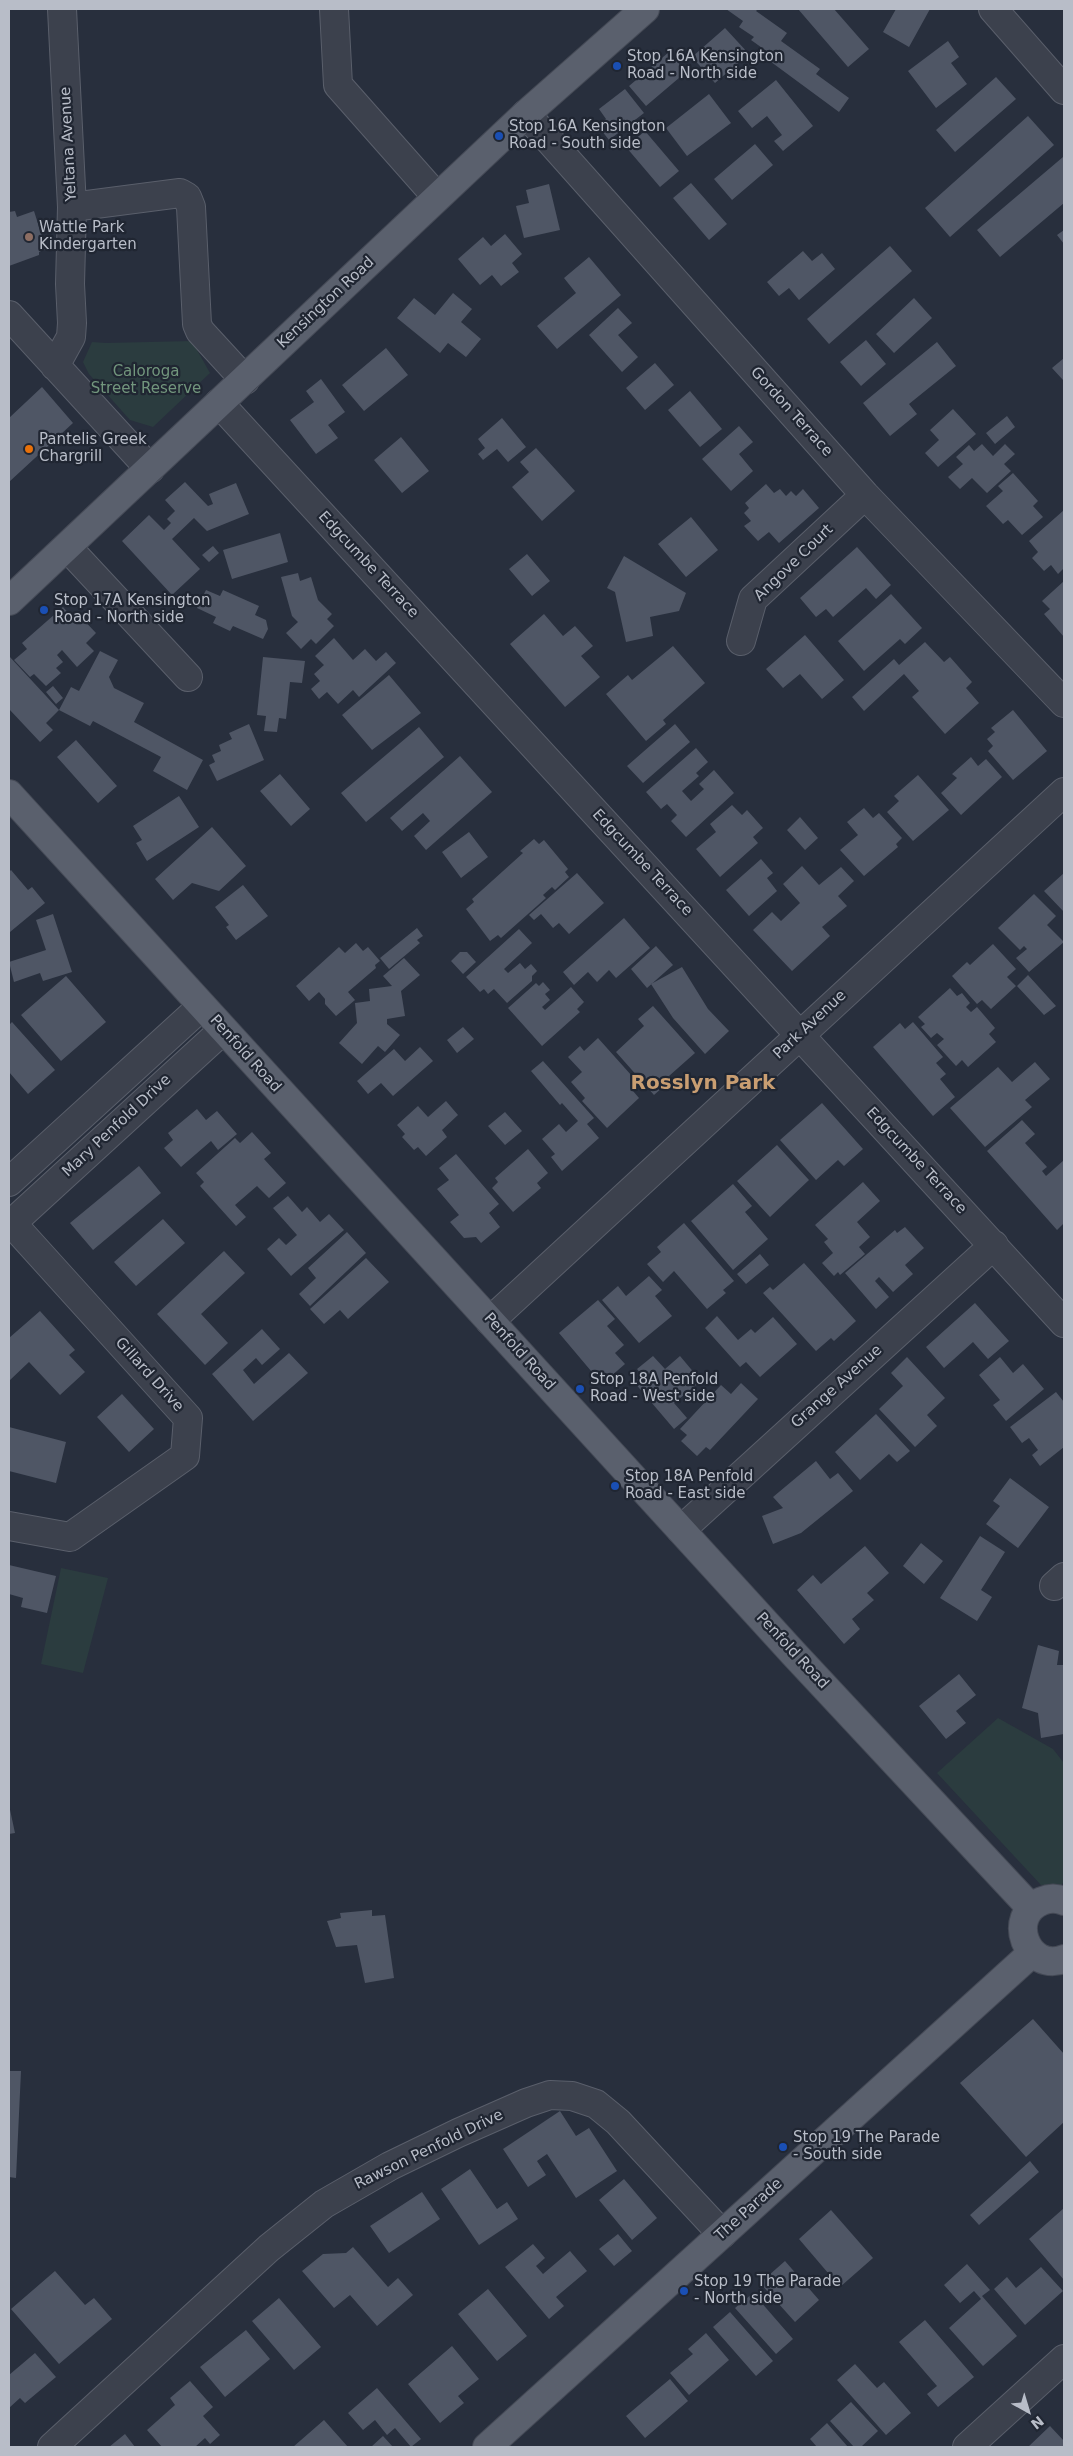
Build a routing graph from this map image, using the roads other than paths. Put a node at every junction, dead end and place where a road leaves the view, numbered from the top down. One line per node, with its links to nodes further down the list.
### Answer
1 (62, 9): 8 (street, Yeltana Avenue)
2 (334, 9): 7 (street)
3 (645, 9): 6 (main road, Kensington Road)
4 (993, 9): 5 (street)
5 (1064, 90)
6 (526, 114): 7 (main road, Kensington Road); 14 (street, Gordon Terrace)
7 (438, 197): 11 (main road, Kensington Road)
8 (72, 207): 10 (street, Yeltana Avenue); 11 (street)
9 (9, 315): 10 (street)
10 (55, 366): 13 (street)
11 (245, 380): 12 (main road, Kensington Road)
12 (219, 403): 13 (main road, Kensington Road); 24 (street, Edgcumbe Terrace)
13 (150, 469): 15 (main road, Kensington Road)
14 (865, 495): 17 (street, Angove Court); 19 (street, Gordon Terrace)
15 (67, 547): 16 (main road, Kensington Road); 18 (street)
16 (9, 601)
17 (741, 641)
18 (188, 677)
19 (1064, 703)
20 (1064, 792): 24 (street, Park Avenue)
21 (9, 794): 22 (main road, Penfold Road)
22 (202, 1006): 23 (main road, Penfold Road); 25 (street, Mary Penfold Drive)
23 (223, 1030): 26 (street, Mary Penfold Drive); 28 (main road, Penfold Road)
24 (799, 1034): 27 (street, Edgcumbe Terrace); 28 (street, Park Avenue)
25 (9, 1182)
26 (10, 1222): 30 (street, Gillard Drive)
27 (994, 1246): 29 (street, Edgcumbe Terrace); 31 (street, Grange Avenue)
28 (490, 1321): 31 (main road, Penfold Road)
29 (1064, 1323)
30 (9, 1526)
31 (681, 1530): 33 (main road, Penfold Road)
32 (1063, 1900): 33 (main road)
33 (1031, 1908): 34 (main road)
34 (1032, 1953): 35 (main road); 36 (main road, The Parade)
35 (1064, 1959)
36 (722, 2234): 38 (street, Rawson Penfold Drive); 39 (main road, The Parade)
37 (1064, 2359): 40 (street)
38 (52, 2447)
39 (487, 2447)
40 (967, 2447)

